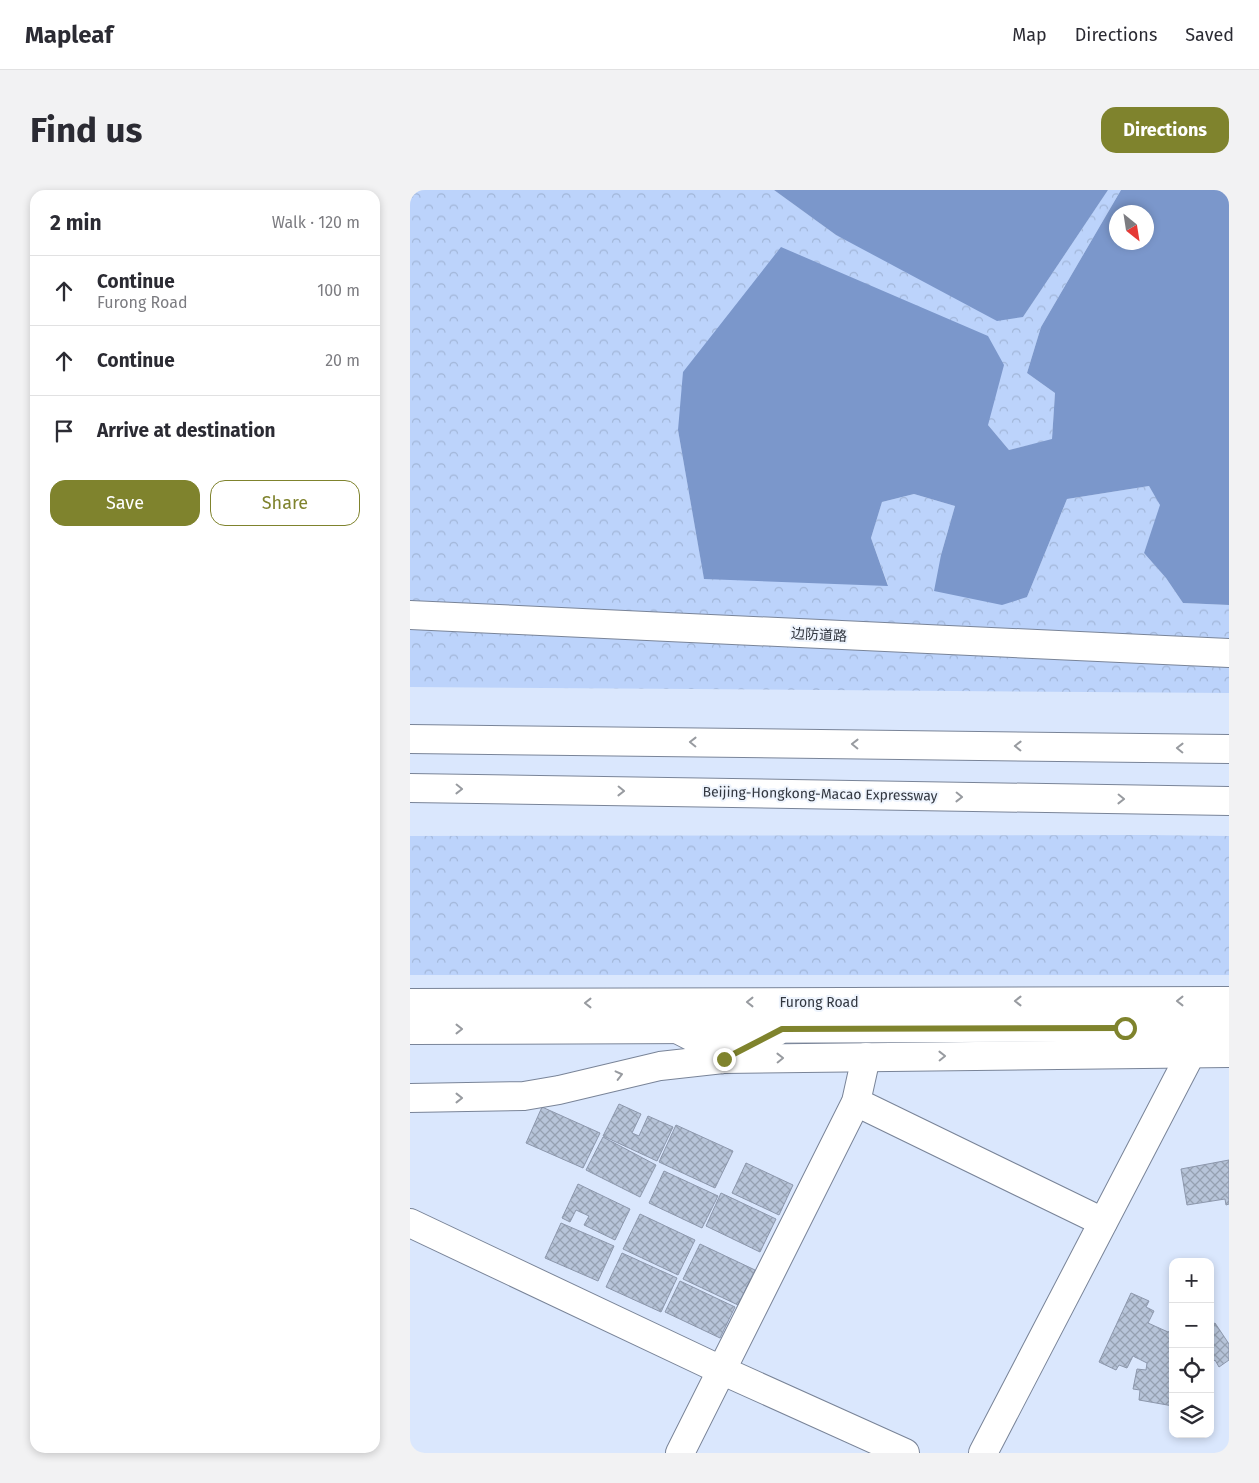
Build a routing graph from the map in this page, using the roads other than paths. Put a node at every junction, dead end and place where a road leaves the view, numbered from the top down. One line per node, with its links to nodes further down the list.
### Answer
1 (410, 615): 2 (main road, 边防道路)
2 (1229, 653)
3 (410, 739): 4 (main road, one-way to 3)
4 (1229, 749)
5 (410, 788): 6 (main road, Beijing-Hongkong-Macao Expressway, one-way to 6)
6 (1229, 801)
7 (1229, 1001): 8 (main road, Furong Road, one-way to 8)
8 (410, 1003)
9 (1217, 1027): 11 (main road, Furong Road); 13 (main road)
10 (677, 1029): 11 (main road, Furong Road); 12 (main road, Furong Road, one-way to 10); 16 (main road)
11 (782, 1029): 16 (main road)
12 (410, 1030)
13 (1191, 1054): 14 (main road); 15 (main road, one-way to 13); 19 (main road)
14 (1229, 1054)
15 (866, 1057): 16 (main road, one-way to 15); 18 (main road)
16 (724, 1059): 17 (main road, one-way to 16)
17 (410, 1098)
18 (856, 1102): 19 (main road); 21 (main road)
19 (1103, 1222): 24 (main road)
20 (410, 1223): 21 (main road)
21 (721, 1370): 22 (main road); 23 (main road)
22 (680, 1453)
23 (906, 1453)
24 (984, 1453)

